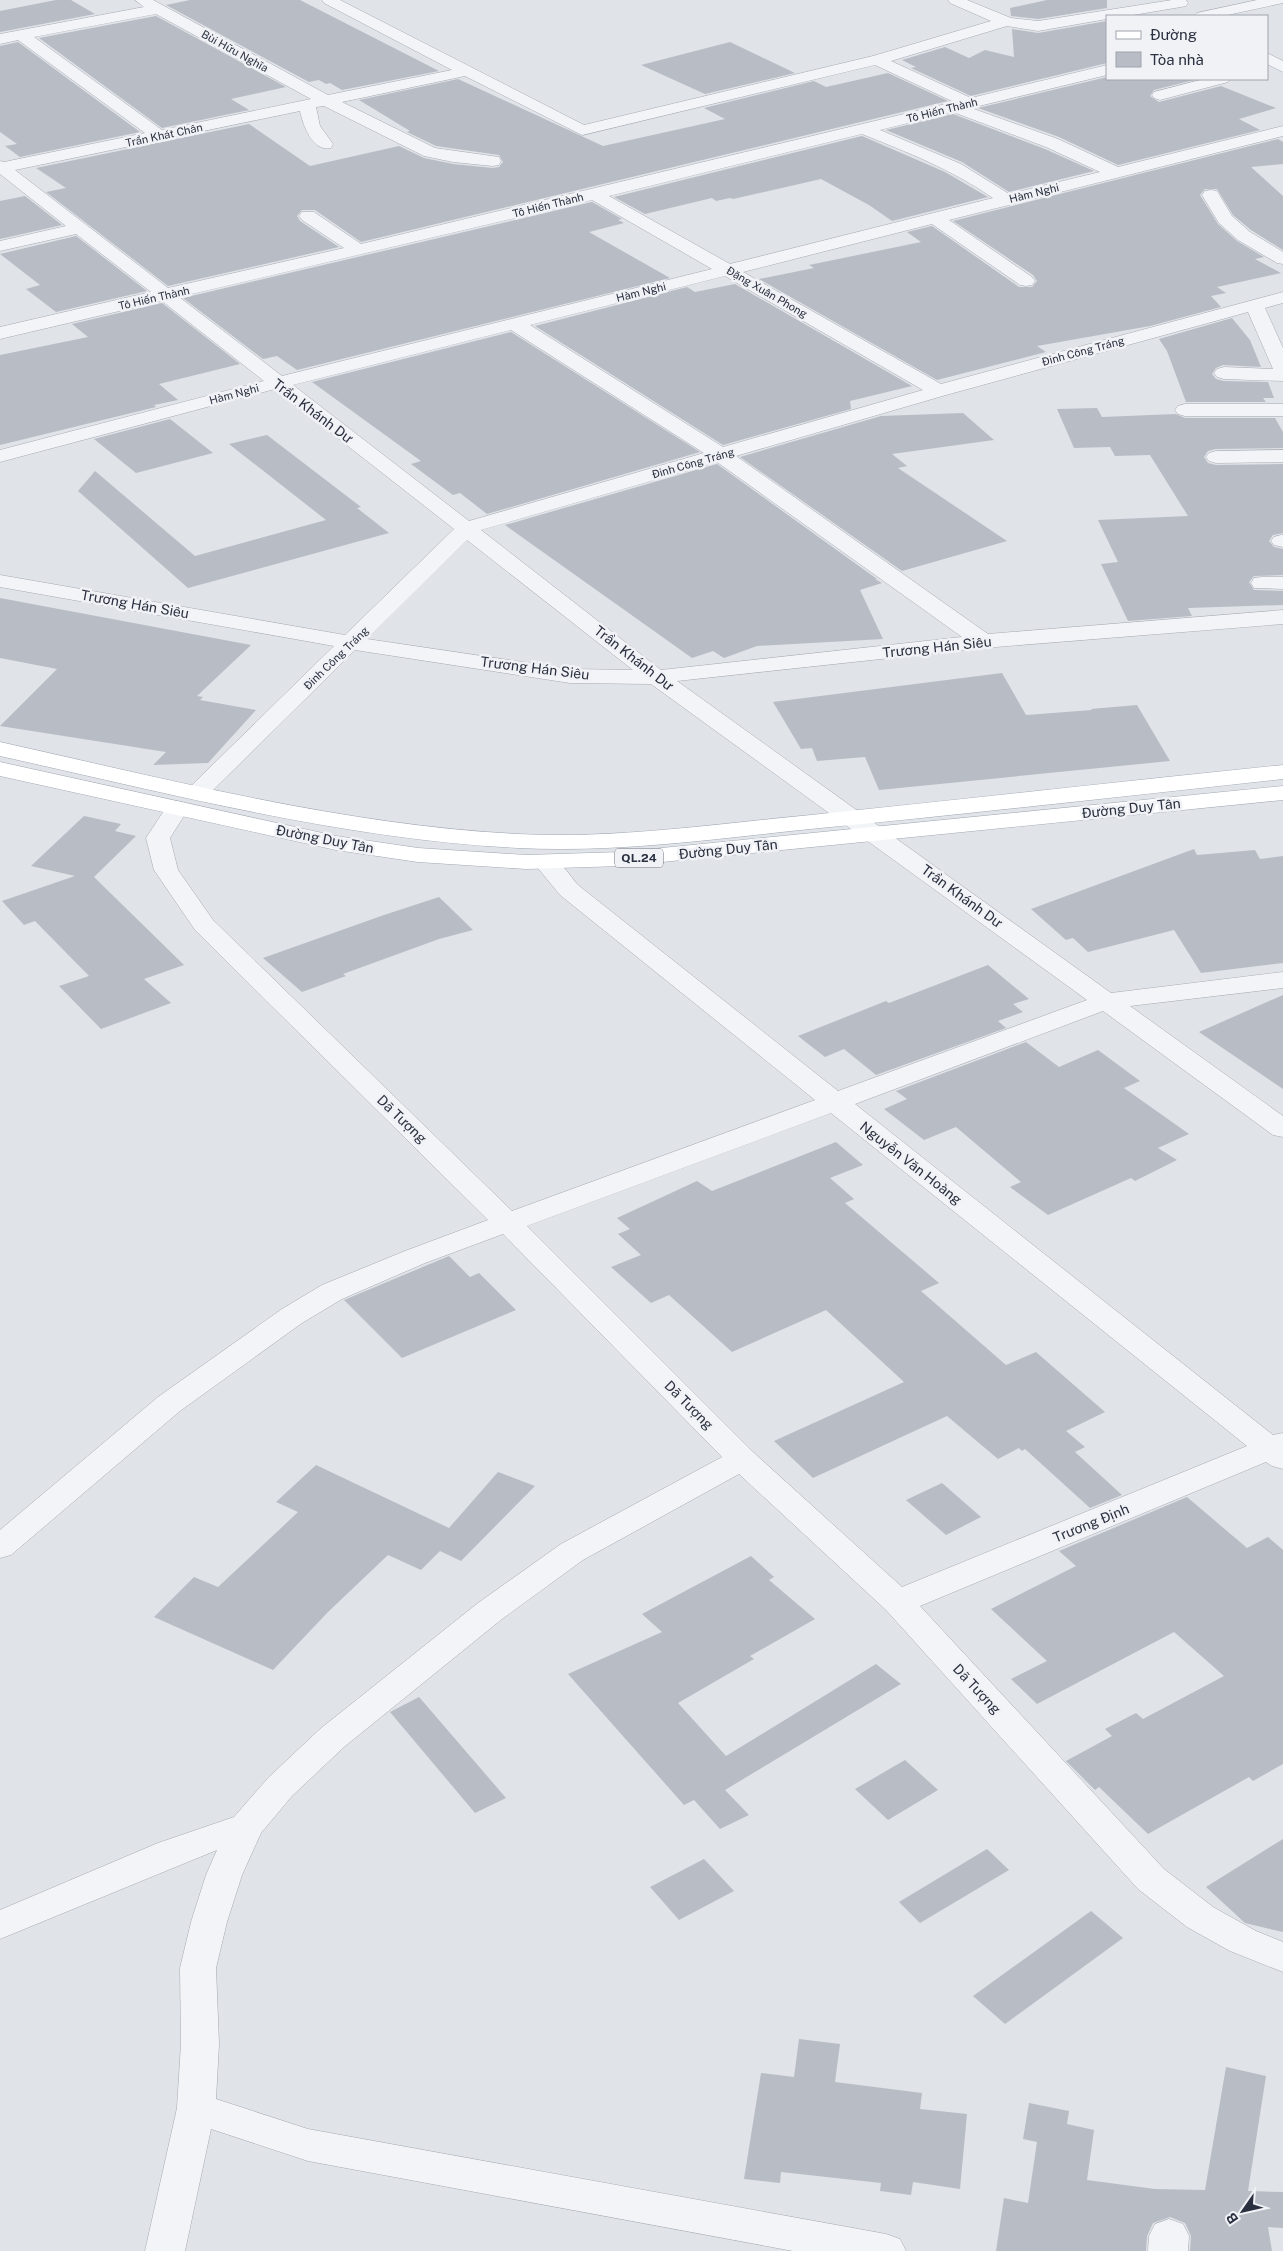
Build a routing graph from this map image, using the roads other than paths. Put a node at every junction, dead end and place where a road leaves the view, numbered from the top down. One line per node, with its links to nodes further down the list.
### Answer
1 (142, 0): 6 (street, Bùi Hữu Nghĩa)
2 (329, 0): 13 (street)
3 (955, 0): 9 (street)
4 (1279, 0): 8 (street)
5 (1179, 2): 7 (street); 9 (street)
6 (159, 10): 10 (street); 17 (street, Bùi Hữu Nghĩa)
7 (1194, 15)
8 (1207, 15)
9 (1005, 22): 12 (street)
10 (21, 35): 11 (street); 22 (street)
11 (0, 39)
12 (877, 60): 13 (street); 19 (street)
13 (468, 71): 17 (street, Trần Khát Chân)
14 (1101, 71): 19 (street, Tô Hiến Thành)
15 (1218, 80): 16 (street)
16 (1157, 89)
17 (327, 101): 18 (street, Trần Khát Chân); 24 (street, Bùi Hữu Nghĩa)
18 (307, 105): 22 (street, Trần Khát Chân); 23 (street)
19 (962, 105): 20 (street, Tô Hiến Thành); 26 (street)
20 (863, 129): 27 (street, Tô Hiến Thành); 29 (street)
21 (1283, 131): 26 (street, Hàm Nghi)
22 (160, 136): 25 (street, Trần Khát Chân)
23 (325, 144)
24 (492, 160)
25 (1, 167): 32 (street, Trần Khánh Dư)
26 (1116, 173): 29 (street, Hàm Nghi)
27 (594, 194): 34 (street, Tô Hiến Thành); 36 (street, Đặng Xuân Phong)
28 (1211, 195): 35 (street)
29 (1006, 200): 31 (street, Hàm Nghi)
30 (308, 216): 34 (street)
31 (934, 218): 36 (street, Hàm Nghi); 37 (street)
32 (80, 228): 33 (street); 38 (street, Trần Khánh Dư)
33 (0, 246)
34 (359, 250): 38 (street, Tô Hiến Thành)
35 (1283, 259)
36 (728, 270): 41 (street, Hàm Nghi); 47 (street, Đặng Xuân Phong)
37 (1026, 281)
38 (166, 295): 42 (street, Tô Hiến Thành); 46 (street, Trần Khánh Dư)
39 (1283, 297): 40 (street, Đinh Công Tráng)
40 (1254, 304): 43 (street); 47 (street, Đinh Công Tráng)
41 (515, 324): 46 (street, Hàm Nghi); 50 (street)
42 (0, 333)
43 (1283, 369)
44 (1224, 373): 45 (street)
45 (1283, 375)
46 (277, 383): 51 (street, Hàm Nghi); 54 (street, Trần Khánh Dư)
47 (939, 391): 50 (street, Đinh Công Tráng)
48 (1184, 410): 49 (street)
49 (1283, 410)
50 (721, 455): 54 (street, Đinh Công Tráng); 60 (street)
51 (0, 456)
52 (1283, 456): 53 (street)
53 (1216, 458)
54 (467, 528): 59 (street, Đinh Công Tráng); 61 (street, Trần Khánh Dư)
55 (0, 580): 59 (street, Trương Hán Siêu)
56 (1262, 583): 57 (street)
57 (1283, 583)
58 (1283, 616): 60 (street, Trương Hán Siêu)
59 (352, 642): 61 (street, Trương Hán Siêu); 66 (street, Đinh Công Tráng)
60 (983, 642): 61 (street, Trương Hán Siêu)
61 (656, 677): 67 (street, Trần Khánh Dư)
62 (0, 749): 66 (main road, Đường Duy Tân / QL.24)
63 (0, 769): 66 (main road, Đường Duy Tân / QL.24)
64 (1283, 772): 67 (main road, Đường Duy Tân / QL.24)
65 (1283, 793): 68 (main road, Đường Duy Tân / QL.24)
66 (187, 800): 67 (main road, Đường Duy Tân / QL.24); 69 (main road, Đường Duy Tân / QL.24); 74 (street, Dã Tượng)
67 (854, 818): 68 (street, Trần Khánh Dư)
68 (878, 835): 69 (main road, Đường Duy Tân / QL.24); 71 (street, Trần Khánh Dư)
69 (544, 861): 72 (street, Nguyễn Văn Hoàng)
70 (1283, 980): 71 (street)
71 (1107, 1001): 72 (street); 73 (street, Trần Khánh Dư)
72 (834, 1103): 74 (street); 75 (street, Nguyễn Văn Hoàng)
73 (1283, 1130)
74 (508, 1224): 76 (street, Dã Tượng); 77 (street)
75 (1279, 1450): 78 (street, Trương Định)
76 (742, 1459): 78 (street, Dã Tượng); 79 (street)
77 (0, 1546)
78 (898, 1602): 81 (street, Dã Tượng)
79 (246, 1826): 80 (street); 82 (street)
80 (0, 1925)
81 (1283, 1958)
82 (196, 2108): 83 (street); 84 (street)
83 (165, 2251)
84 (886, 2251)

